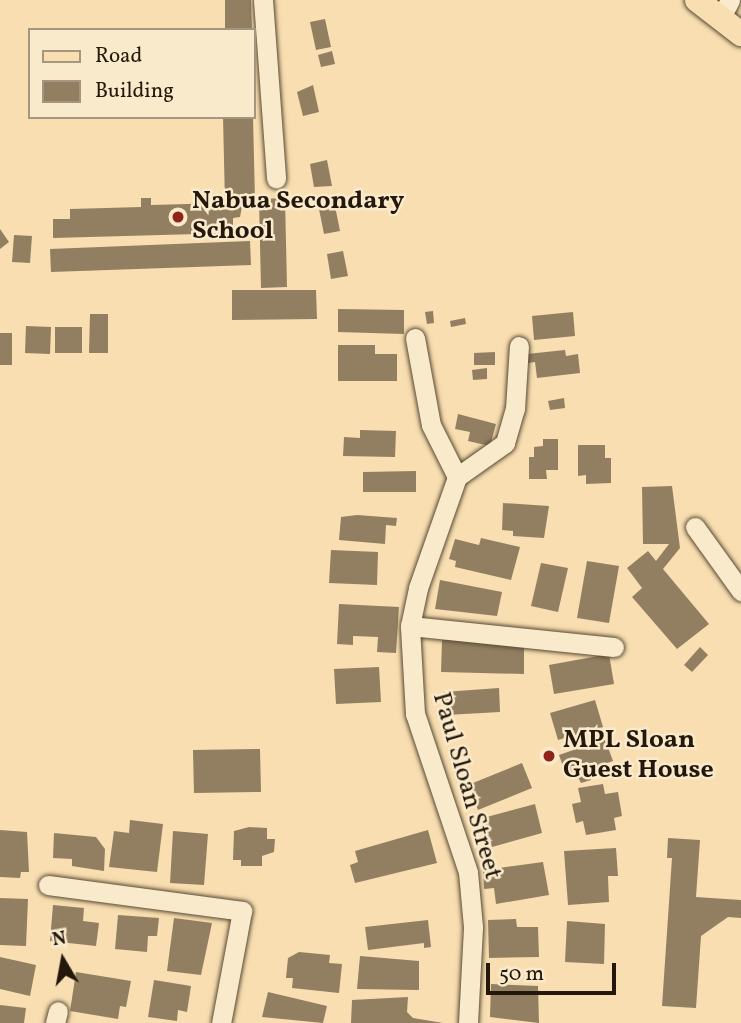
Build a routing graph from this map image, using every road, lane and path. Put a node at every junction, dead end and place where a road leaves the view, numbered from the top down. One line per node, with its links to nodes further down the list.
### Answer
1 (263, 0): 5 (street)
2 (697, 0): 3 (main road)
3 (725, 8): 4 (main road)
4 (741, 34)
5 (276, 179)
6 (415, 338): 8 (street)
7 (519, 346): 8 (street)
8 (457, 477): 11 (street, Paul Sloan Street)
9 (695, 527): 10 (street)
10 (741, 591)
11 (410, 626): 12 (street); 15 (street, Paul Sloan Street)
12 (614, 647)
13 (48, 885): 14 (street)
14 (221, 1023)
15 (468, 1023)

